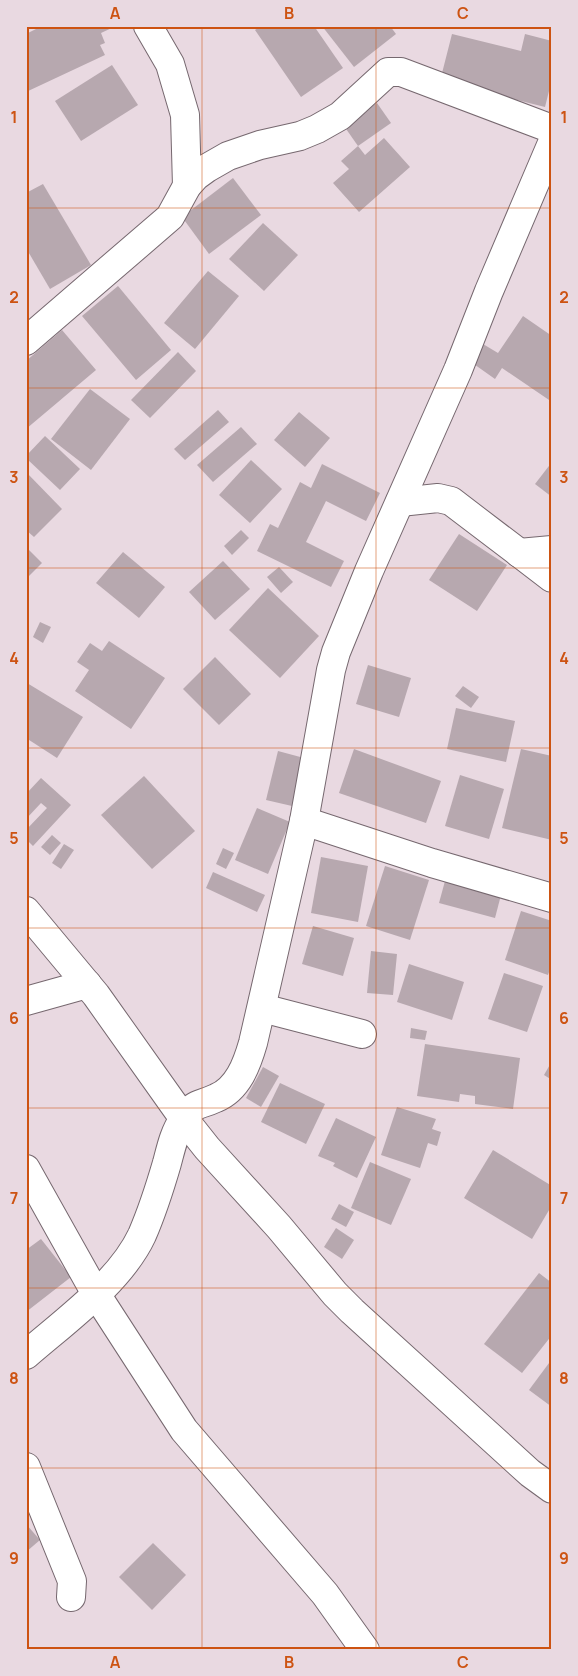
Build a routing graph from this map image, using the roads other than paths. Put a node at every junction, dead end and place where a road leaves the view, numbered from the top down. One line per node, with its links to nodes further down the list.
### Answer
1 (148, 26): 4 (street)
2 (552, 128): 4 (street)
3 (552, 143): 6 (street)
4 (187, 186): 5 (street)
5 (26, 341)
6 (400, 502): 8 (street); 10 (street)
7 (552, 550): 8 (street)
8 (519, 553): 9 (street)
9 (552, 578)
10 (304, 822): 11 (street); 15 (street)
11 (552, 898)
12 (26, 911): 13 (street)
13 (87, 984): 14 (street); 17 (street)
14 (26, 1001)
15 (262, 1008): 16 (street); 17 (street)
16 (362, 1034)
17 (184, 1119): 19 (street); 22 (street)
18 (26, 1169): 19 (street)
19 (96, 1294): 20 (street); 24 (street)
20 (26, 1354)
21 (26, 1467): 23 (street)
22 (552, 1489)
23 (71, 1596)
24 (365, 1650)

